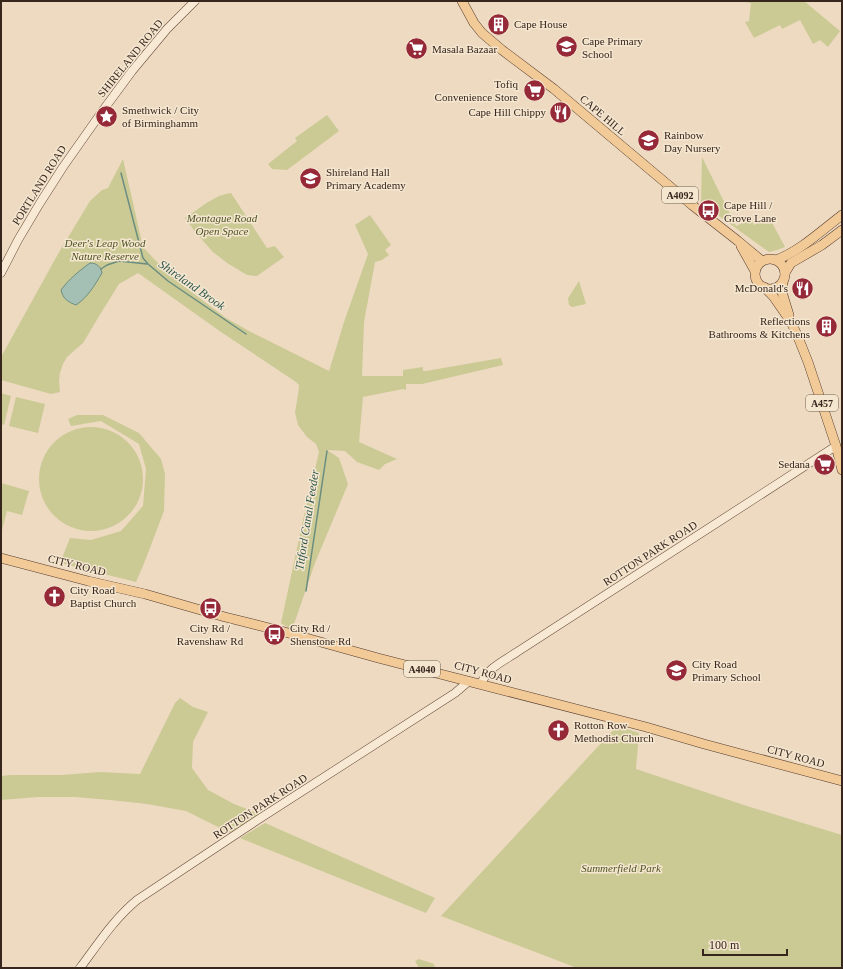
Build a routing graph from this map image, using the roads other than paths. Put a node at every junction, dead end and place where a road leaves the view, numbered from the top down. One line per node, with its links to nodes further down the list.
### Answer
1 (195, 1): 3 (main road, SHIRELAND ROAD)
2 (462, 1): 6 (main road, CAPE HILL / A4092)
3 (101, 113): 10 (main road, PORTLAND ROAD)
4 (842, 215): 7 (main road)
5 (842, 230): 11 (main road)
6 (738, 241): 8 (main road, CAPE HILL / A4092); 9 (main road, CAPE HILL / A4092)
7 (776, 260): 8 (main road); 11 (main road)
8 (762, 261): 9 (main road)
9 (755, 271): 12 (main road)
10 (1, 273)
11 (784, 277): 12 (main road); 13 (main road, A457)
12 (764, 287): 13 (main road, A457)
13 (791, 322): 14 (main road, A457)
14 (836, 446): 15 (main road, A457); 18 (main road, ROTTON PARK ROAD)
15 (842, 470)
16 (1, 558): 17 (main road, CITY ROAD / A4040)
17 (469, 681): 18 (main road, CITY ROAD / A4040); 20 (main road, ROTTON PARK ROAD)
18 (481, 684): 19 (main road, CITY ROAD / A4040)
19 (842, 781)
20 (80, 968)

